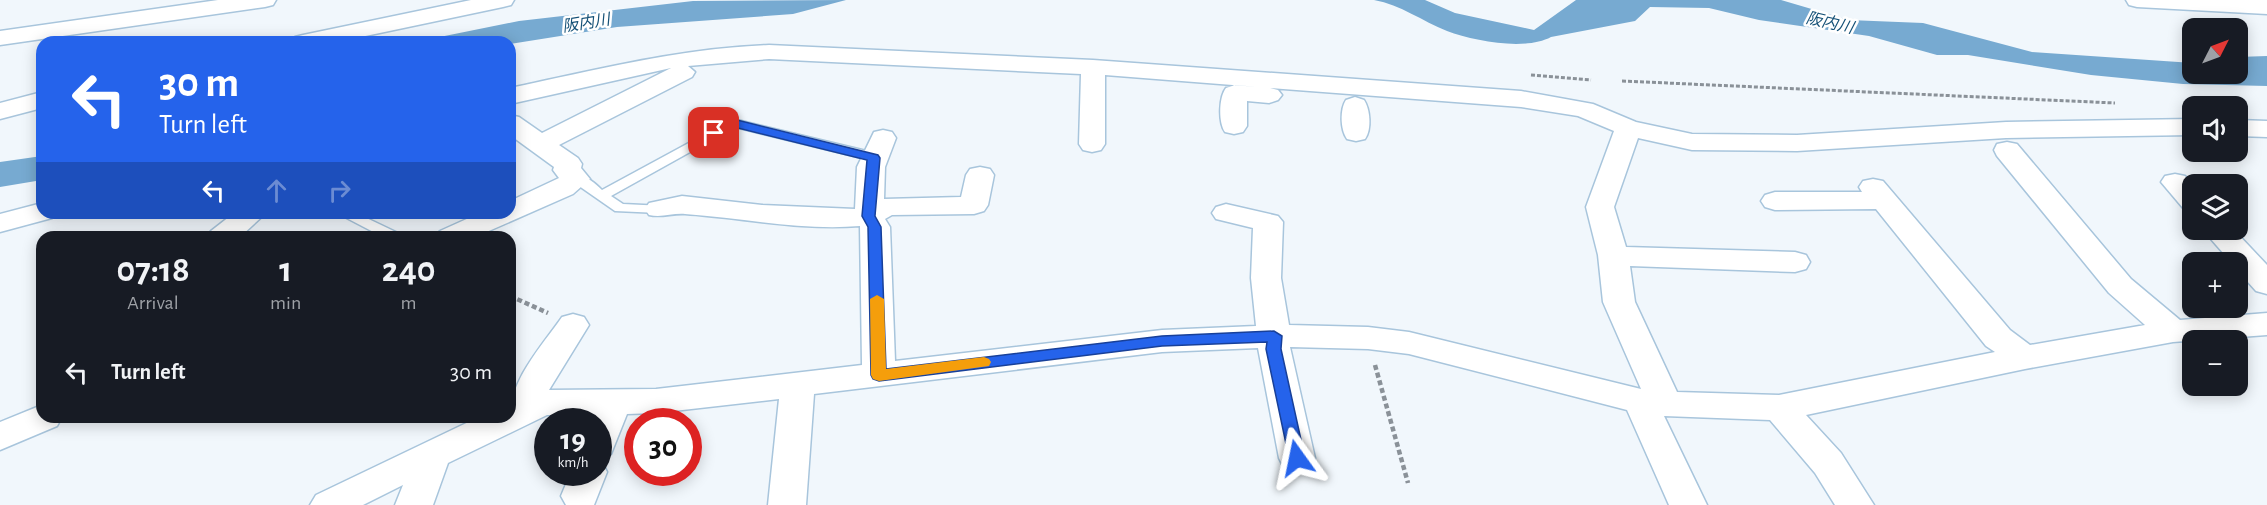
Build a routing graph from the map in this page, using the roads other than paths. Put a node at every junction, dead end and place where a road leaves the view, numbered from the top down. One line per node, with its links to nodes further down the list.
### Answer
1 (265, 0): 4 (street)
2 (503, 0): 6 (street)
3 (2137, 0): 5 (street)
4 (224, 3): 7 (street)
5 (2267, 7)
6 (332, 36)
7 (0, 38)
8 (1008, 62): 9 (street); 11 (street); 13 (street)
9 (1094, 67): 12 (street); 25 (street)
10 (683, 72): 24 (street)
11 (964, 75)
12 (1326, 93): 15 (street); 18 (street); 20 (street)
13 (516, 95)
14 (36, 102): 16 (street)
15 (1355, 105): 17 (street); 23 (street)
16 (0, 111)
17 (1406, 111)
18 (1234, 126)
19 (2182, 126): 20 (street)
20 (1628, 128): 45 (street)
21 (2248, 128): 22 (street)
22 (2267, 129)
23 (1356, 133)
24 (523, 139): 29 (street)
25 (1092, 144)
26 (878, 148): 30 (lane); 36 (street)
27 (2007, 150): 50 (street)
28 (981, 175): 36 (street)
29 (576, 179): 30 (lane); 32 (street)
30 (601, 196): 33 (lane)
31 (1775, 201): 52 (street)
32 (516, 208)
33 (659, 209): 36 (street)
34 (1226, 213): 51 (street)
35 (36, 214): 40 (street)
36 (869, 216): 53 (street)
37 (244, 219): 41 (street)
38 (357, 219): 42 (lane)
39 (491, 219): 43 (street)
40 (0, 223)
41 (229, 231)
42 (382, 231)
43 (464, 231)
44 (2227, 240): 47 (street)
45 (1613, 255): 46 (street); 56 (street)
46 (1795, 262)
47 (2267, 284)
48 (2267, 324): 50 (street)
49 (573, 325): 59 (street)
50 (2173, 331): 52 (street)
51 (1274, 336): 53 (street); 56 (street); 65 (street)
52 (2025, 357): 58 (street)
53 (879, 375): 54 (street)
54 (798, 383): 55 (street); 68 (street)
55 (614, 402): 57 (street); 59 (street)
56 (1652, 402): 58 (street); 69 (street)
57 (612, 408)
58 (1779, 408): 70 (street)
59 (523, 411): 60 (street)
60 (516, 414)
61 (36, 421): 63 (street)
62 (499, 423): 64 (street)
63 (0, 437)
64 (433, 456): 66 (street); 67 (street)
65 (1297, 458)
66 (329, 505)
67 (414, 505)
68 (787, 505)
69 (1688, 505)
70 (1855, 505)

